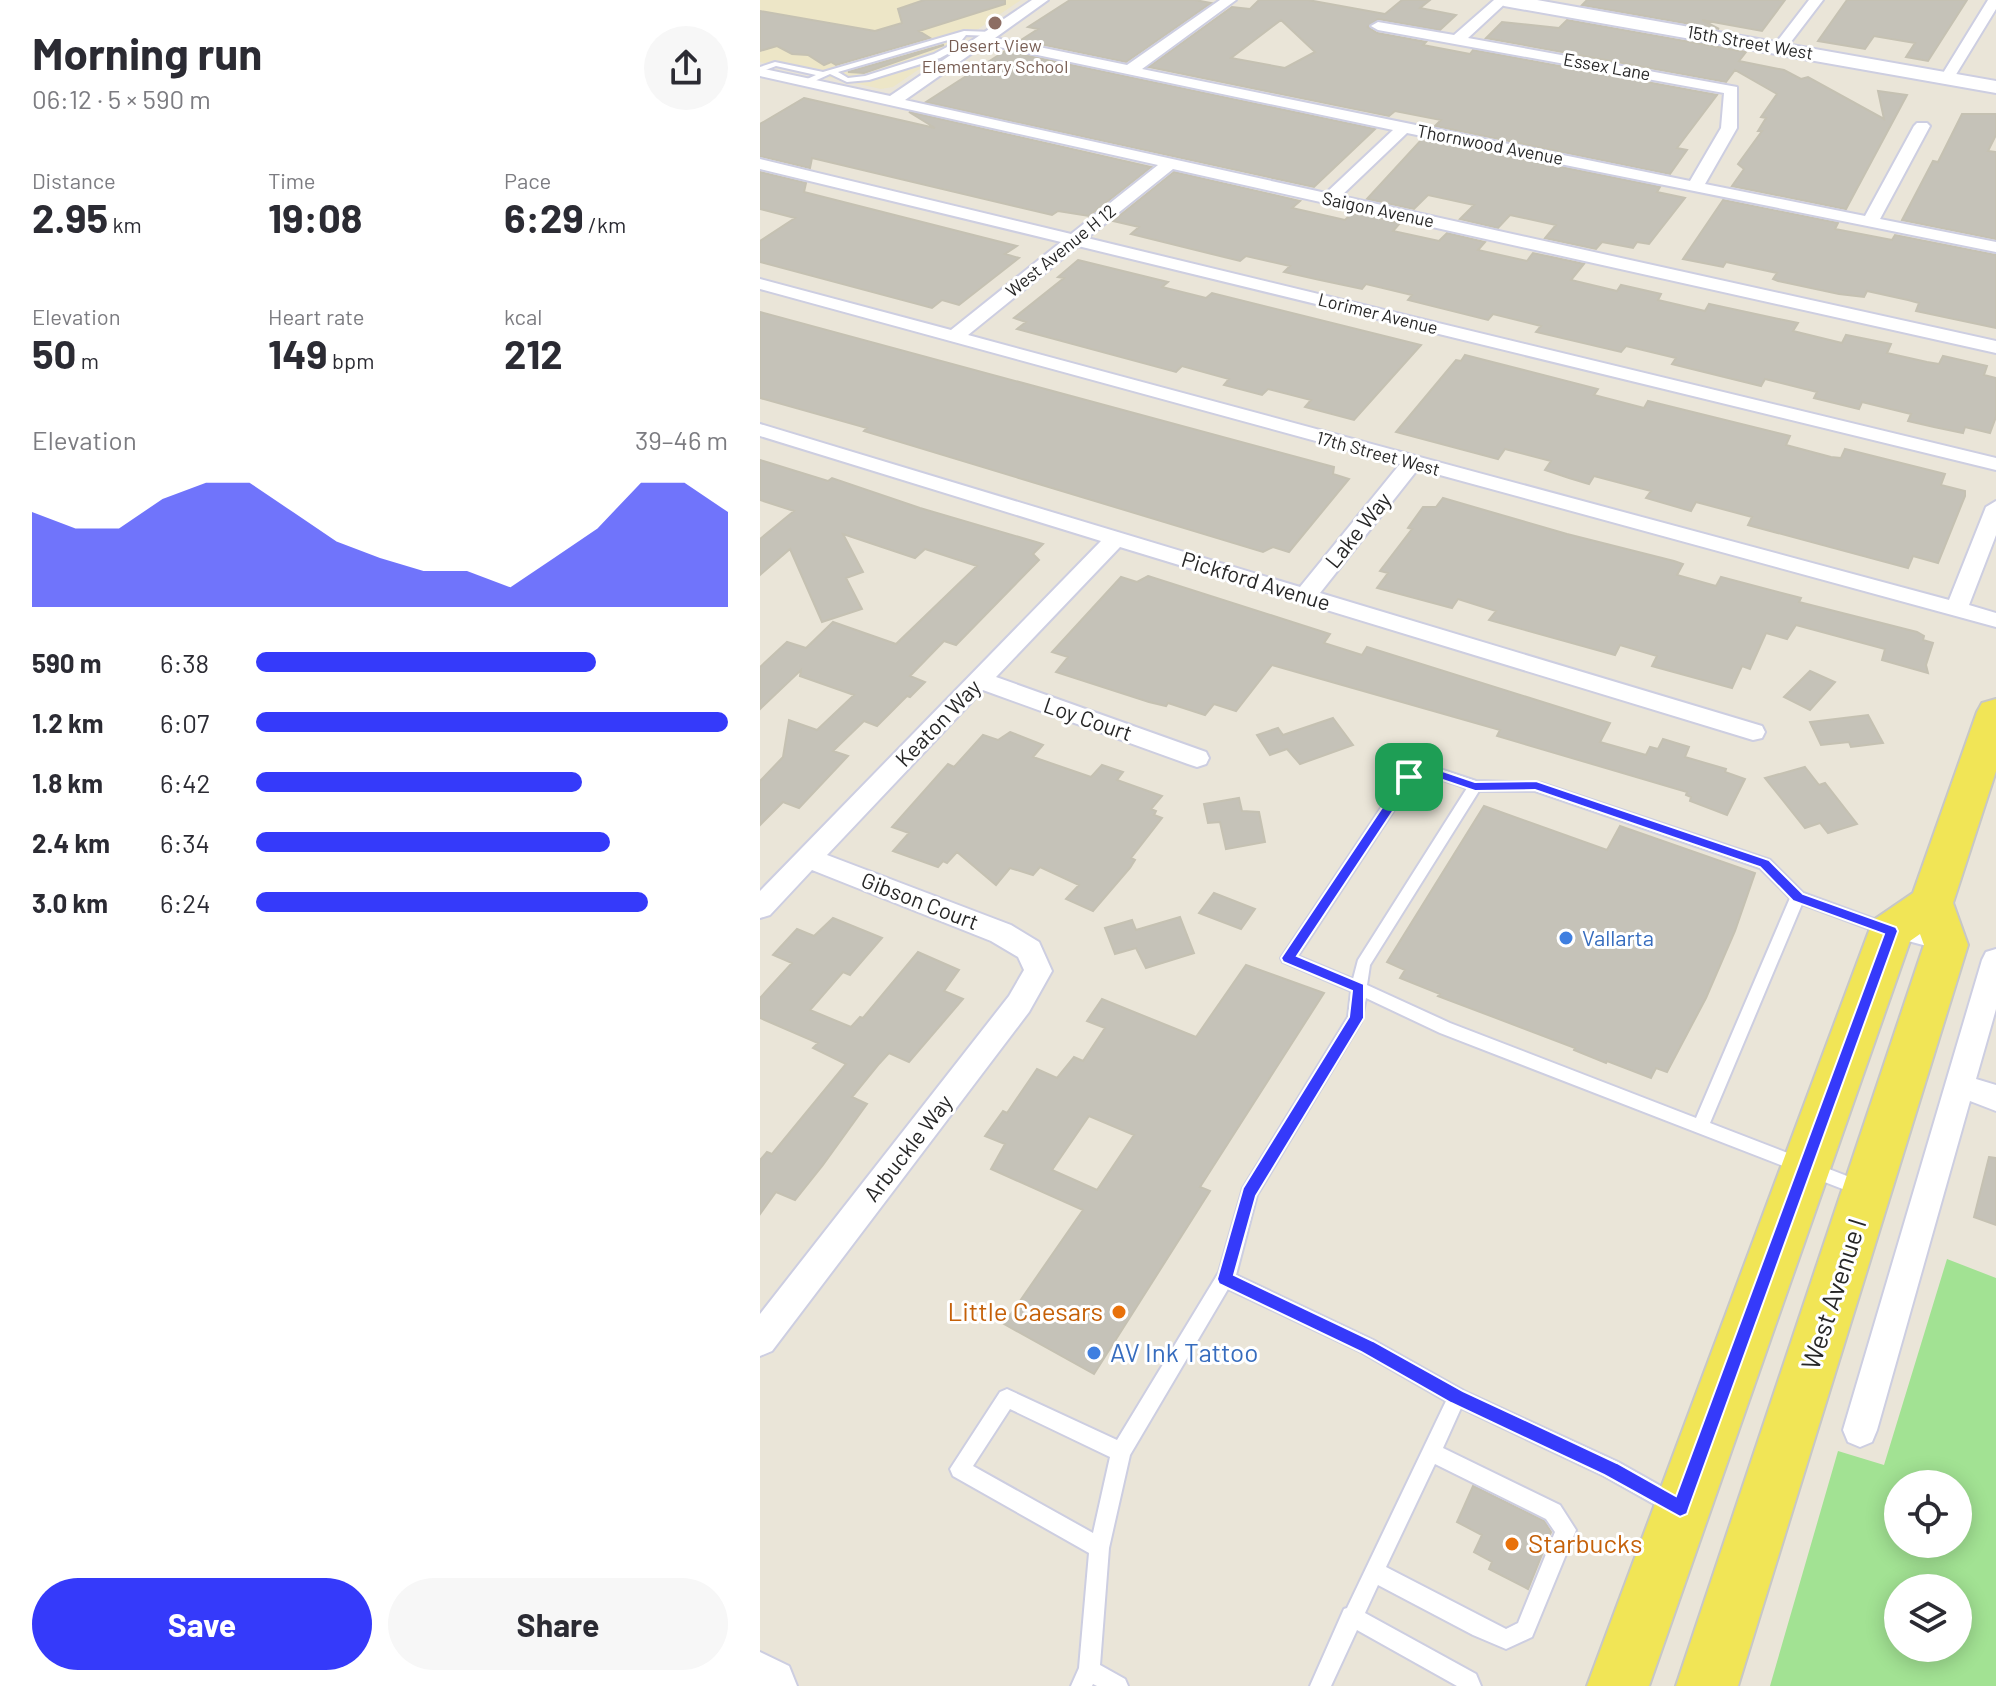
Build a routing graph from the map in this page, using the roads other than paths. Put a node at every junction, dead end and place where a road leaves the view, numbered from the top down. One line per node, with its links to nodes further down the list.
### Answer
1 (1041, 0): 8 (street)
2 (1229, 0): 11 (street)
3 (1503, 0): 9 (street); 10 (street, 15th Street West)
4 (1816, 0): 10 (street)
5 (1995, 0): 14 (street)
6 (1378, 26): 9 (street, Essex Lane)
7 (965, 33): 8 (lane); 13 (lane); 13 (lane)
8 (989, 37): 11 (street, Thornwood Avenue); 16 (street)
9 (1457, 40): 21 (street, Essex Lane)
10 (1779, 48): 14 (street, 15th Street West)
11 (1130, 70): 18 (street, Thornwood Avenue)
12 (760, 71): 13 (street, Saigon Avenue)
13 (821, 76): 16 (street, Saigon Avenue)
14 (1947, 78): 15 (street, 15th Street West)
15 (1996, 87)
16 (893, 101): 20 (street, Saigon Avenue)
17 (1922, 126): 23 (street)
18 (1404, 128): 21 (street, Thornwood Avenue); 22 (street)
19 (760, 164): 24 (street, Lorimer Avenue)
20 (1168, 165): 22 (street, Saigon Avenue); 24 (street, West Avenue H 12)
21 (1695, 186): 23 (street, Thornwood Avenue)
22 (1329, 199): 28 (street, Saigon Avenue)
23 (1870, 221): 25 (street, Thornwood Avenue)
24 (1074, 240): 27 (street, West Avenue H 12); 31 (street, Lorimer Avenue)
25 (1996, 247)
26 (760, 284): 27 (street, 17th Street West)
27 (954, 337): 30 (street, 17th Street West)
28 (1996, 347)
29 (760, 430): 33 (street, Pickford Avenue)
30 (1412, 463): 34 (street, Lake Way); 35 (street, 17th Street West)
31 (1996, 464)
32 (1996, 507): 35 (street)
33 (1116, 538): 34 (street, Pickford Avenue); 37 (street, Keaton Way)
34 (1305, 596): 39 (street, Pickford Avenue)
35 (1956, 610): 36 (street, 17th Street West)
36 (1996, 620)
37 (979, 680): 40 (street, Loy Court); 42 (street, Keaton Way)
38 (1996, 712): 45 (main road, West Avenue I)
39 (1753, 732)
40 (1197, 758)
41 (1475, 786): 43 (lane); 48 (lane); 48 (lane)
42 (808, 858): 44 (street, Keaton Way); 46 (street, Gibson Court)
43 (1798, 897): 45 (lane); 51 (lane)
44 (760, 908)
45 (1923, 926): 52 (main road, West Avenue I); 53 (main road, West Avenue I)
46 (1029, 950): 55 (street, Arbuckle Way)
47 (1996, 960): 49 (street)
48 (1359, 988): 51 (lane); 54 (lane)
49 (1959, 1085): 50 (street); 57 (street)
50 (1996, 1098)
51 (1701, 1125): 52 (lane)
52 (1806, 1166): 53 (lane); 60 (main road, West Avenue I)
53 (1867, 1191): 71 (main road, West Avenue I)
54 (1225, 1279): 56 (lane); 58 (lane)
55 (760, 1340)
56 (1457, 1397): 59 (lane); 60 (lane)
57 (1860, 1430)
58 (1121, 1452): 61 (lane); 61 (lane)
59 (1430, 1452): 62 (lane); 62 (lane)
60 (1680, 1508): 70 (main road, West Avenue I)
61 (1099, 1548): 64 (lane)
62 (1373, 1571): 63 (lane)
63 (1351, 1616): 68 (lane); 69 (lane)
64 (1085, 1678): 67 (lane)
65 (760, 1680): 66 (street)
66 (769, 1686)
67 (1118, 1686)
68 (1320, 1686)
69 (1471, 1686)
70 (1618, 1686)
71 (1707, 1686)

